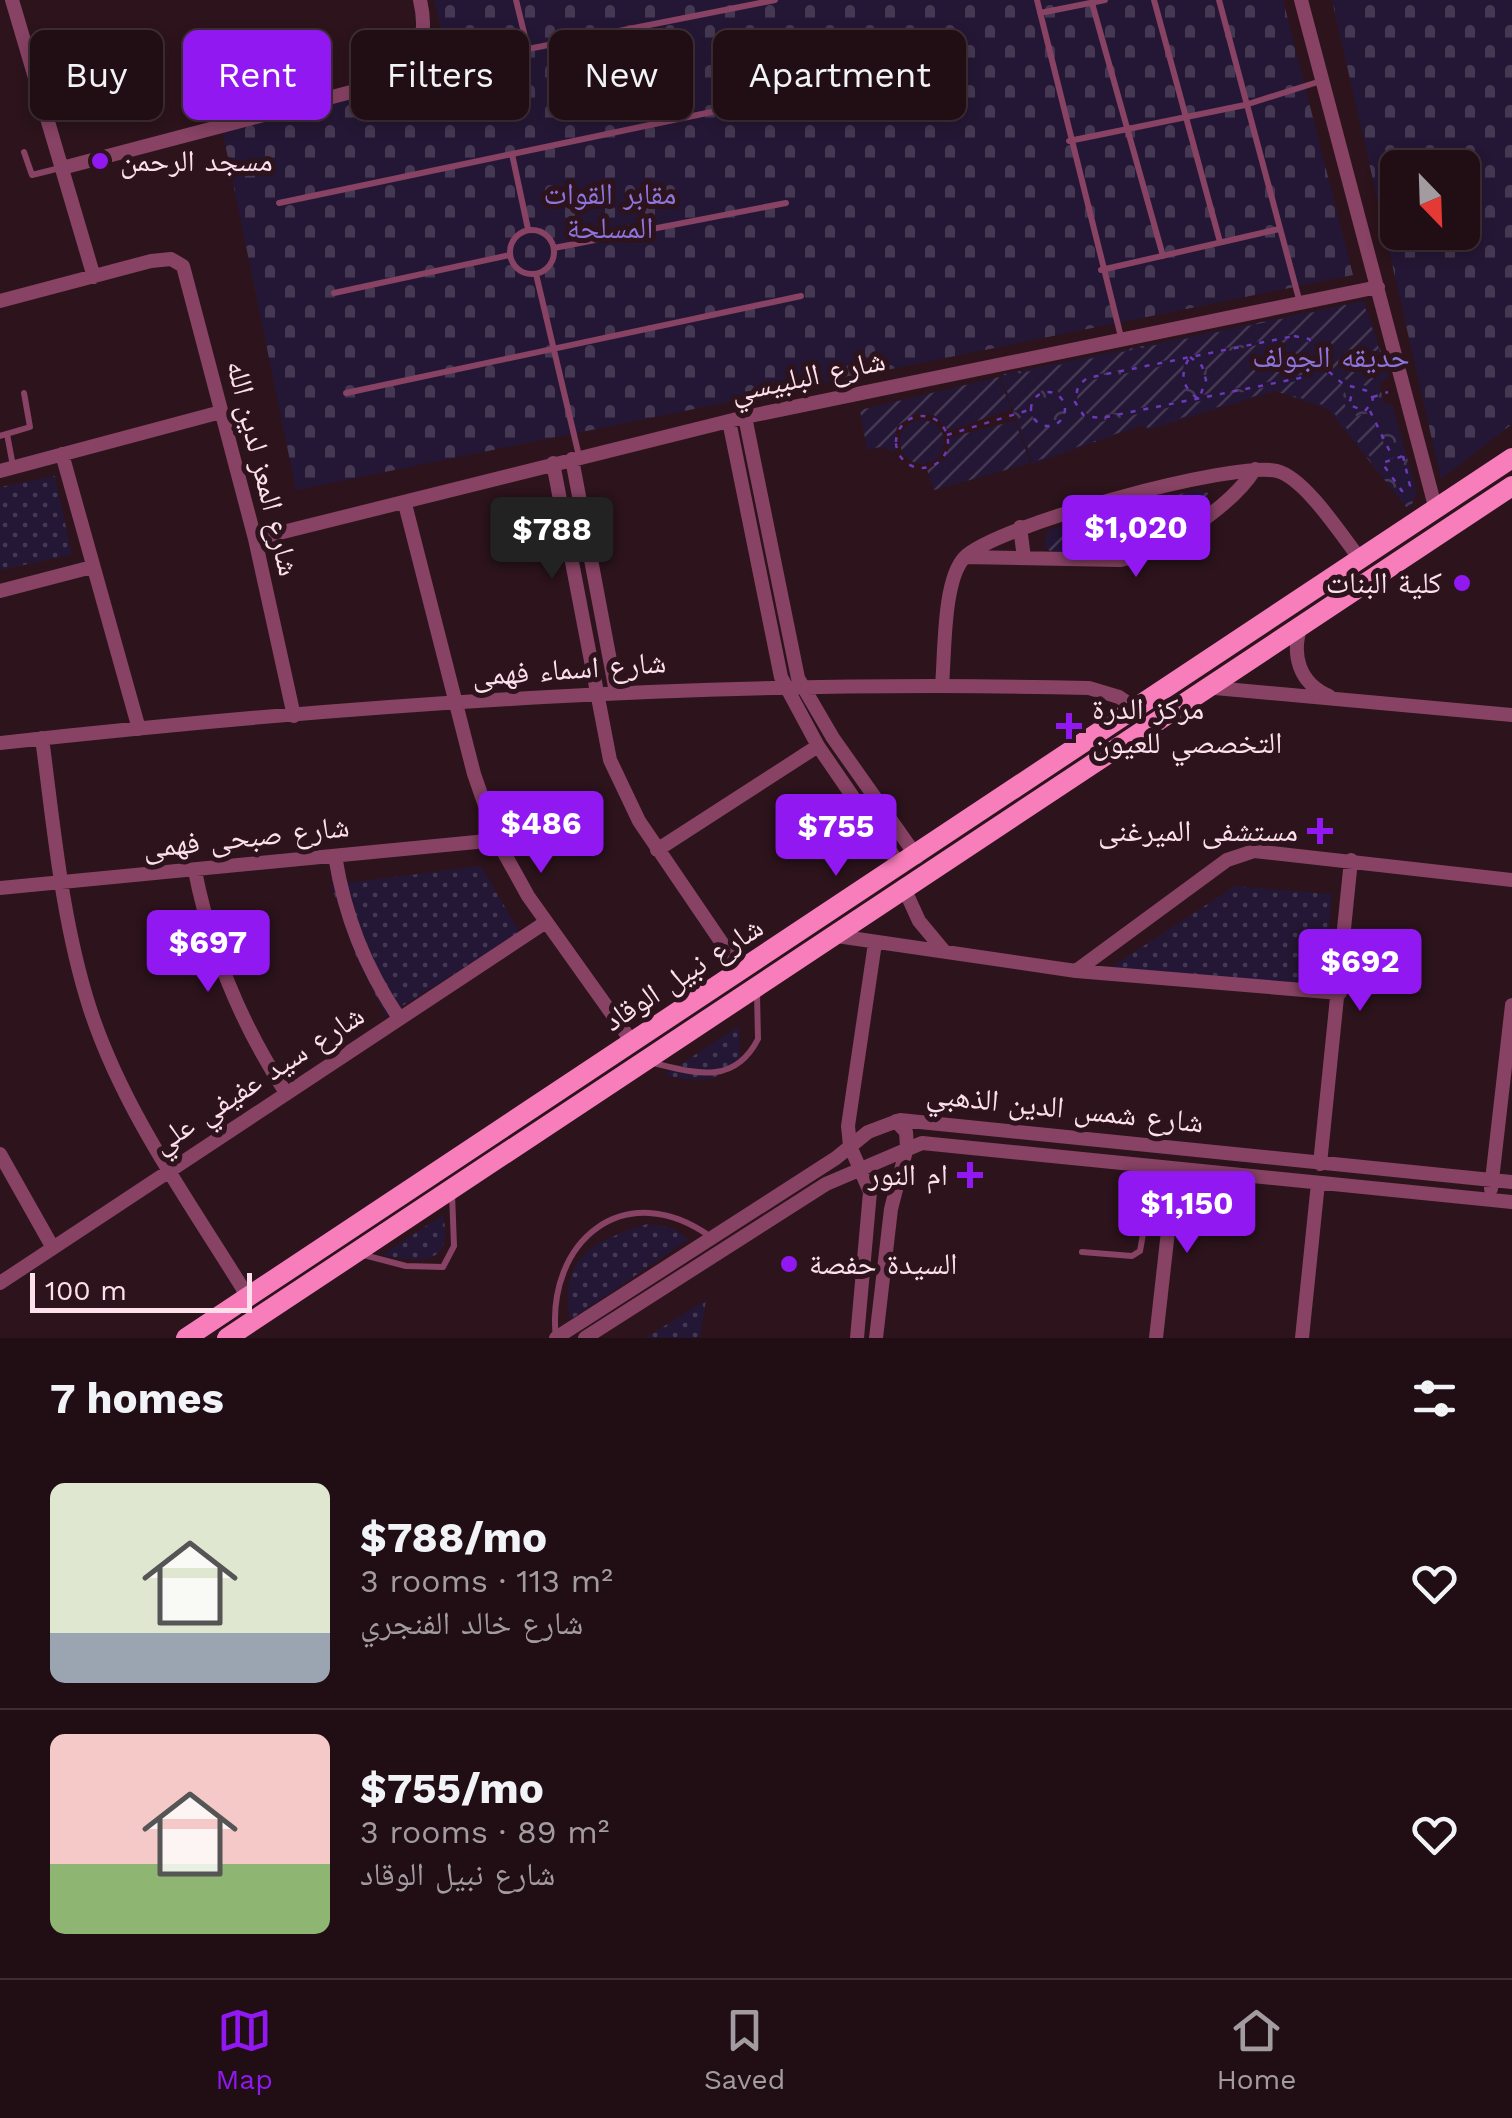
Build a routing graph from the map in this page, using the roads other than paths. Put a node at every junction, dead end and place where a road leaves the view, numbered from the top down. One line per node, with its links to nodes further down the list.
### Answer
1 (12, 0): 12 (street)
2 (420, 0): 19 (street)
3 (516, 0): 4 (lane)
4 (775, 0)
5 (1037, 0): 11 (lane)
6 (1105, 0): 10 (lane)
7 (1154, 0): 16 (lane)
8 (1219, 0): 14 (lane)
9 (1301, 0): 13 (street)
10 (1092, 2): 11 (lane); 20 (lane)
11 (1040, 13): 21 (lane)
12 (30, 61)
13 (1323, 80): 14 (lane); 36 (street)
14 (1245, 105): 16 (lane); 27 (lane)
15 (713, 112): 23 (lane)
16 (1188, 116): 20 (lane); 29 (lane)
17 (48, 120): 24 (street)
18 (215, 120): 19 (lane)
19 (217, 127): 24 (street)
20 (1128, 128): 21 (lane); 32 (lane)
21 (1069, 141): 33 (lane)
22 (24, 152): 24 (lane)
23 (512, 154): 26 (lane); 28 (lane)
24 (62, 168): 35 (street)
25 (786, 202): 30 (lane)
26 (279, 203)
27 (1280, 228): 29 (lane); 40 (lane)
28 (528, 230): 30 (lane); 31 (lane)
29 (1220, 242): 32 (lane)
30 (554, 248): 34 (lane)
31 (510, 256): 34 (lane); 37 (lane)
32 (1163, 256): 33 (lane)
33 (1101, 270): 41 (lane)
34 (536, 274): 42 (lane)
35 (94, 277): 39 (street); 45 (street, شارع المعز لدين الله)
36 (1378, 287): 40 (street, شارع البلبيسي); 57 (street)
37 (334, 293)
38 (801, 296): 42 (lane)
39 (0, 301)
40 (1300, 303): 41 (street, شارع البلبيسي)
41 (1121, 337): 46 (street, شارع البلبيسي)
42 (553, 350): 44 (lane); 50 (lane)
43 (24, 393): 48 (lane)
44 (346, 393)
45 (221, 412): 49 (street); 59 (street, شارع المعز لدين الله)
46 (745, 417): 47 (street, شارع البلبيسي); 67 (street)
47 (729, 421): 50 (street, شارع البلبيسي); 68 (street)
48 (3, 435): 53 (lane)
49 (62, 454): 53 (street); 63 (street)
50 (575, 458): 52 (street, شارع البلبيسي); 70 (street)
51 (1512, 458): 57 (street, شارع نبيل الوقاد)
52 (552, 464): 56 (street, شارع البلبيسي); 71 (street)
53 (7, 469)
54 (1255, 469): 58 (street); 61 (street); 62 (street)
55 (1512, 486): 65 (street, شارع نبيل الوقاد)
56 (405, 504): 59 (street, شارع البلبيسي); 73 (street)
57 (1436, 510): 62 (street, شارع نبيل الوقاد)
58 (1020, 528): 60 (street); 61 (street)
59 (255, 539): 76 (street, شارع المعز لدين الله)
60 (965, 557): 61 (street); 66 (street)
61 (1024, 558)
62 (1360, 559): 74 (street, شارع نبيل الوقاد)
63 (92, 567): 64 (street); 77 (street)
64 (0, 590)
65 (1302, 626): 69 (street, شارع نبيل الوقاد); 72 (street)
66 (942, 684): 67 (street, شارع اسماء فهمى); 74 (street, شارع اسماء فهمى)
67 (802, 685): 68 (street, شارع اسماء فهمى); 85 (street)
68 (784, 686): 70 (street, شارع اسماء فهمى); 80 (street)
69 (1204, 687): 72 (street); 85 (street, شارع نبيل الوقاد)
70 (616, 692): 71 (street, شارع اسماء فهمى)
71 (594, 693): 73 (street, شارع اسماء فهمى); 82 (street)
72 (1334, 698): 75 (street)
73 (457, 704): 76 (street, شارع اسماء فهمى); 81 (street)
74 (1137, 709): 85 (street, شارع نبيل الوقاد)
75 (1512, 715)
76 (294, 716): 77 (street, شارع اسماء فهمى)
77 (138, 729): 78 (street, شارع اسماء فهمى)
78 (42, 738): 79 (street, شارع اسماء فهمى); 88 (street)
79 (0, 743)
80 (818, 746): 82 (street); 85 (street)
81 (497, 840): 83 (street, شارع صبحى فهمى); 90 (street)
82 (658, 850): 95 (street)
83 (335, 856): 86 (street, شارع صبحى فهمى); 98 (street)
84 (1351, 860): 87 (street); 94 (street); 96 (street)
85 (907, 870): 91 (street, شارع نبيل الوقاد); 93 (street); 95 (street, شارع نبيل الوقاد)
86 (194, 871): 88 (street, شارع صبحى فهمى); 100 (street)
87 (1512, 880)
88 (62, 881): 89 (street, شارع صبحى فهمى); 109 (street)
89 (0, 888)
90 (546, 922): 98 (street, شارع سيد عفيفي علي); 99 (street)
91 (830, 935): 92 (street); 95 (street, شارع نبيل الوقاد)
92 (875, 943): 93 (street); 103 (street)
93 (945, 952): 94 (street)
94 (1076, 970): 96 (street)
95 (748, 978): 99 (street, شارع نبيل الوقاد); 99 (lane)
96 (1340, 993): 106 (street)
97 (1512, 1005): 110 (street)
98 (400, 1018): 100 (street, شارع سيد عفيفي علي)
99 (637, 1051): 102 (street, شارع نبيل الوقاد)
100 (286, 1093): 109 (street, شارع سيد عفيفي علي)
101 (896, 1121): 103 (street, شارع شمس الدين الذهبي); 104 (street); 106 (street, شارع شمس الدين الذهبي)
102 (524, 1128): 113 (street, شارع نبيل الوقاد); 121 (street, شارع نبيل الوقاد)
103 (850, 1146): 107 (street); 116 (street, شارع شمس الدين الذهبي)
104 (906, 1147): 107 (street, شارع شمس الدين الذهبي); 108 (street, شارع شمس الدين الذهبي); 128 (street)
105 (0, 1154): 117 (street)
106 (1320, 1164): 110 (street, شارع شمس الدين الذهبي)
107 (863, 1168): 126 (street, شارع شمس الدين الذهبي); 127 (street)
108 (1175, 1169): 112 (street, شارع شمس الدين الذهبي); 118 (lane); 129 (street)
109 (170, 1170): 117 (street, شارع سيد عفيفي علي); 121 (street)
110 (1492, 1181): 111 (street, شارع شمس الدين الذهبي); 114 (street)
111 (1512, 1182)
112 (1318, 1183): 114 (street, شارع شمس الدين الذهبي); 130 (street)
113 (452, 1189): 119 (street, شارع نبيل الوقاد); 119 (lane)
114 (1490, 1200): 115 (street, شارع شمس الدين الذهبي)
115 (1512, 1202)
116 (712, 1238): 125 (street, شارع شمس الدين الذهبي); 125 (lane)
117 (53, 1248): 120 (street, شارع سيد عفيفي علي)
118 (1082, 1252)
119 (354, 1253): 122 (street, شارع نبيل الوقاد)
120 (0, 1283)
121 (248, 1297): 123 (street, شارع نبيل الوقاد)
122 (248, 1332): 124 (street, شارع نبيل الوقاد)
123 (186, 1338)
124 (226, 1338)
125 (556, 1338)
126 (585, 1338)
127 (856, 1338)
128 (876, 1338)
129 (1156, 1338)
130 (1302, 1338)

